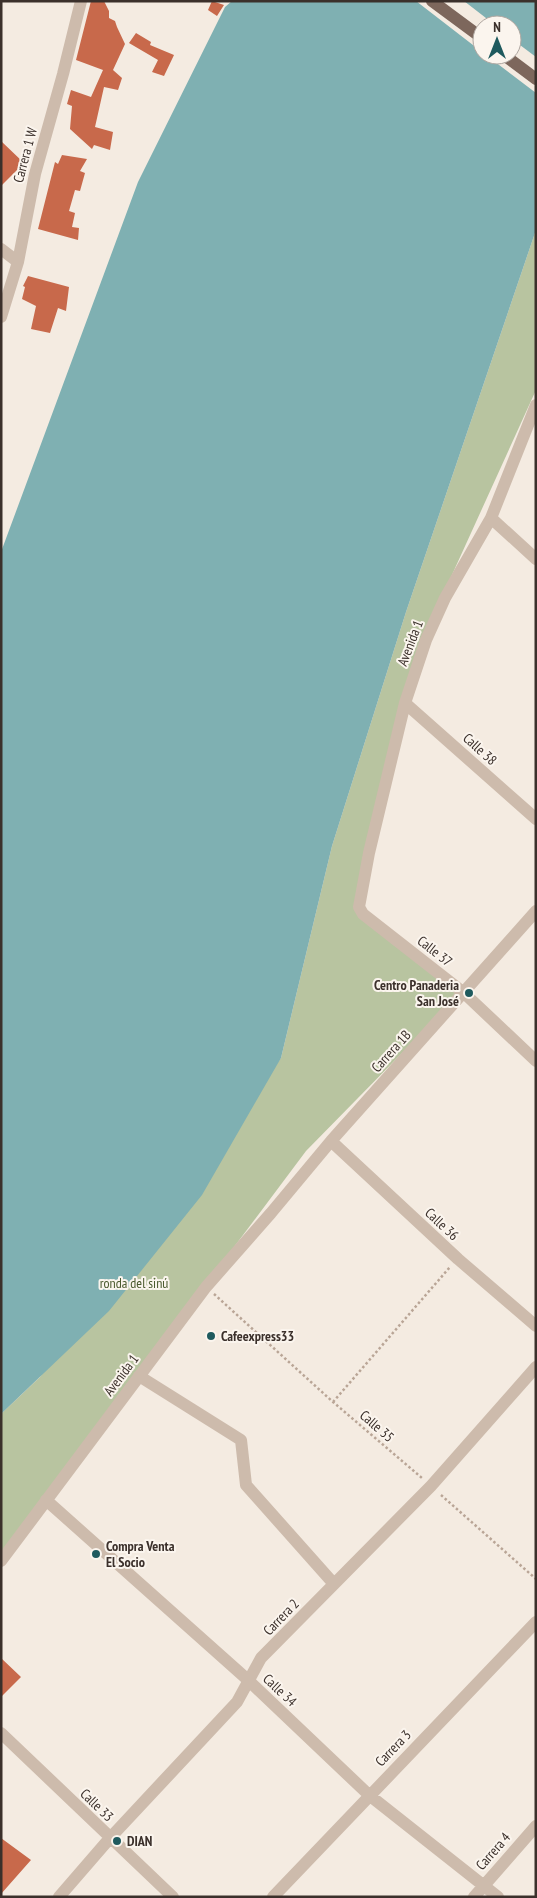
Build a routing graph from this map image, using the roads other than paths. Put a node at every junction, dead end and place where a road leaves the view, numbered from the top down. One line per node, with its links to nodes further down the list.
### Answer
1 (81, 1): 7 (street, Carrera 1 W)
2 (432, 1): 3 (main road)
3 (472, 31)
4 (517, 65): 5 (main road)
5 (536, 79)
6 (1, 248): 7 (street)
7 (18, 262): 8 (street, Carrera 1 W)
8 (1, 317)
9 (536, 405): 10 (street, Avenida 1)
10 (491, 518): 11 (street); 12 (street, Avenida 1)
11 (536, 559)
12 (405, 703): 13 (street, Calle 38); 14 (street, Avenida 1)
13 (536, 819)
14 (359, 907): 16 (street, Calle 37)
15 (536, 911): 16 (street, Carrera 1B)
16 (464, 993): 17 (street, Calle 37); 18 (street, Carrera 1B)
17 (536, 1061)
18 (331, 1142): 19 (street, Carrera 1B); 20 (street, Calle 36)
19 (271, 1213): 22 (street, Avenida 1)
20 (536, 1326)
21 (536, 1367): 25 (street, Carrera 2)
22 (139, 1376): 23 (street, Avenida 1); 25 (street)
23 (46, 1500): 24 (street, Avenida 1); 27 (street, Calle 34)
24 (1, 1561)
25 (334, 1584): 27 (street, Carrera 2)
26 (536, 1622): 29 (street, Carrera 3)
27 (248, 1680): 29 (street, Calle 34); 31 (street, Carrera 2)
28 (1, 1733): 31 (street, Calle 33)
29 (370, 1795): 32 (street, Calle 34); 35 (street, Carrera 3)
30 (536, 1826): 32 (street, Carrera 4)
31 (110, 1838): 33 (street, Carrera 2); 34 (street, Calle 33)
32 (484, 1885): 36 (street, Carrera 4); 37 (street, Calle 34)
33 (59, 1897)
34 (173, 1897)
35 (273, 1897)
36 (474, 1897)
37 (498, 1897)

